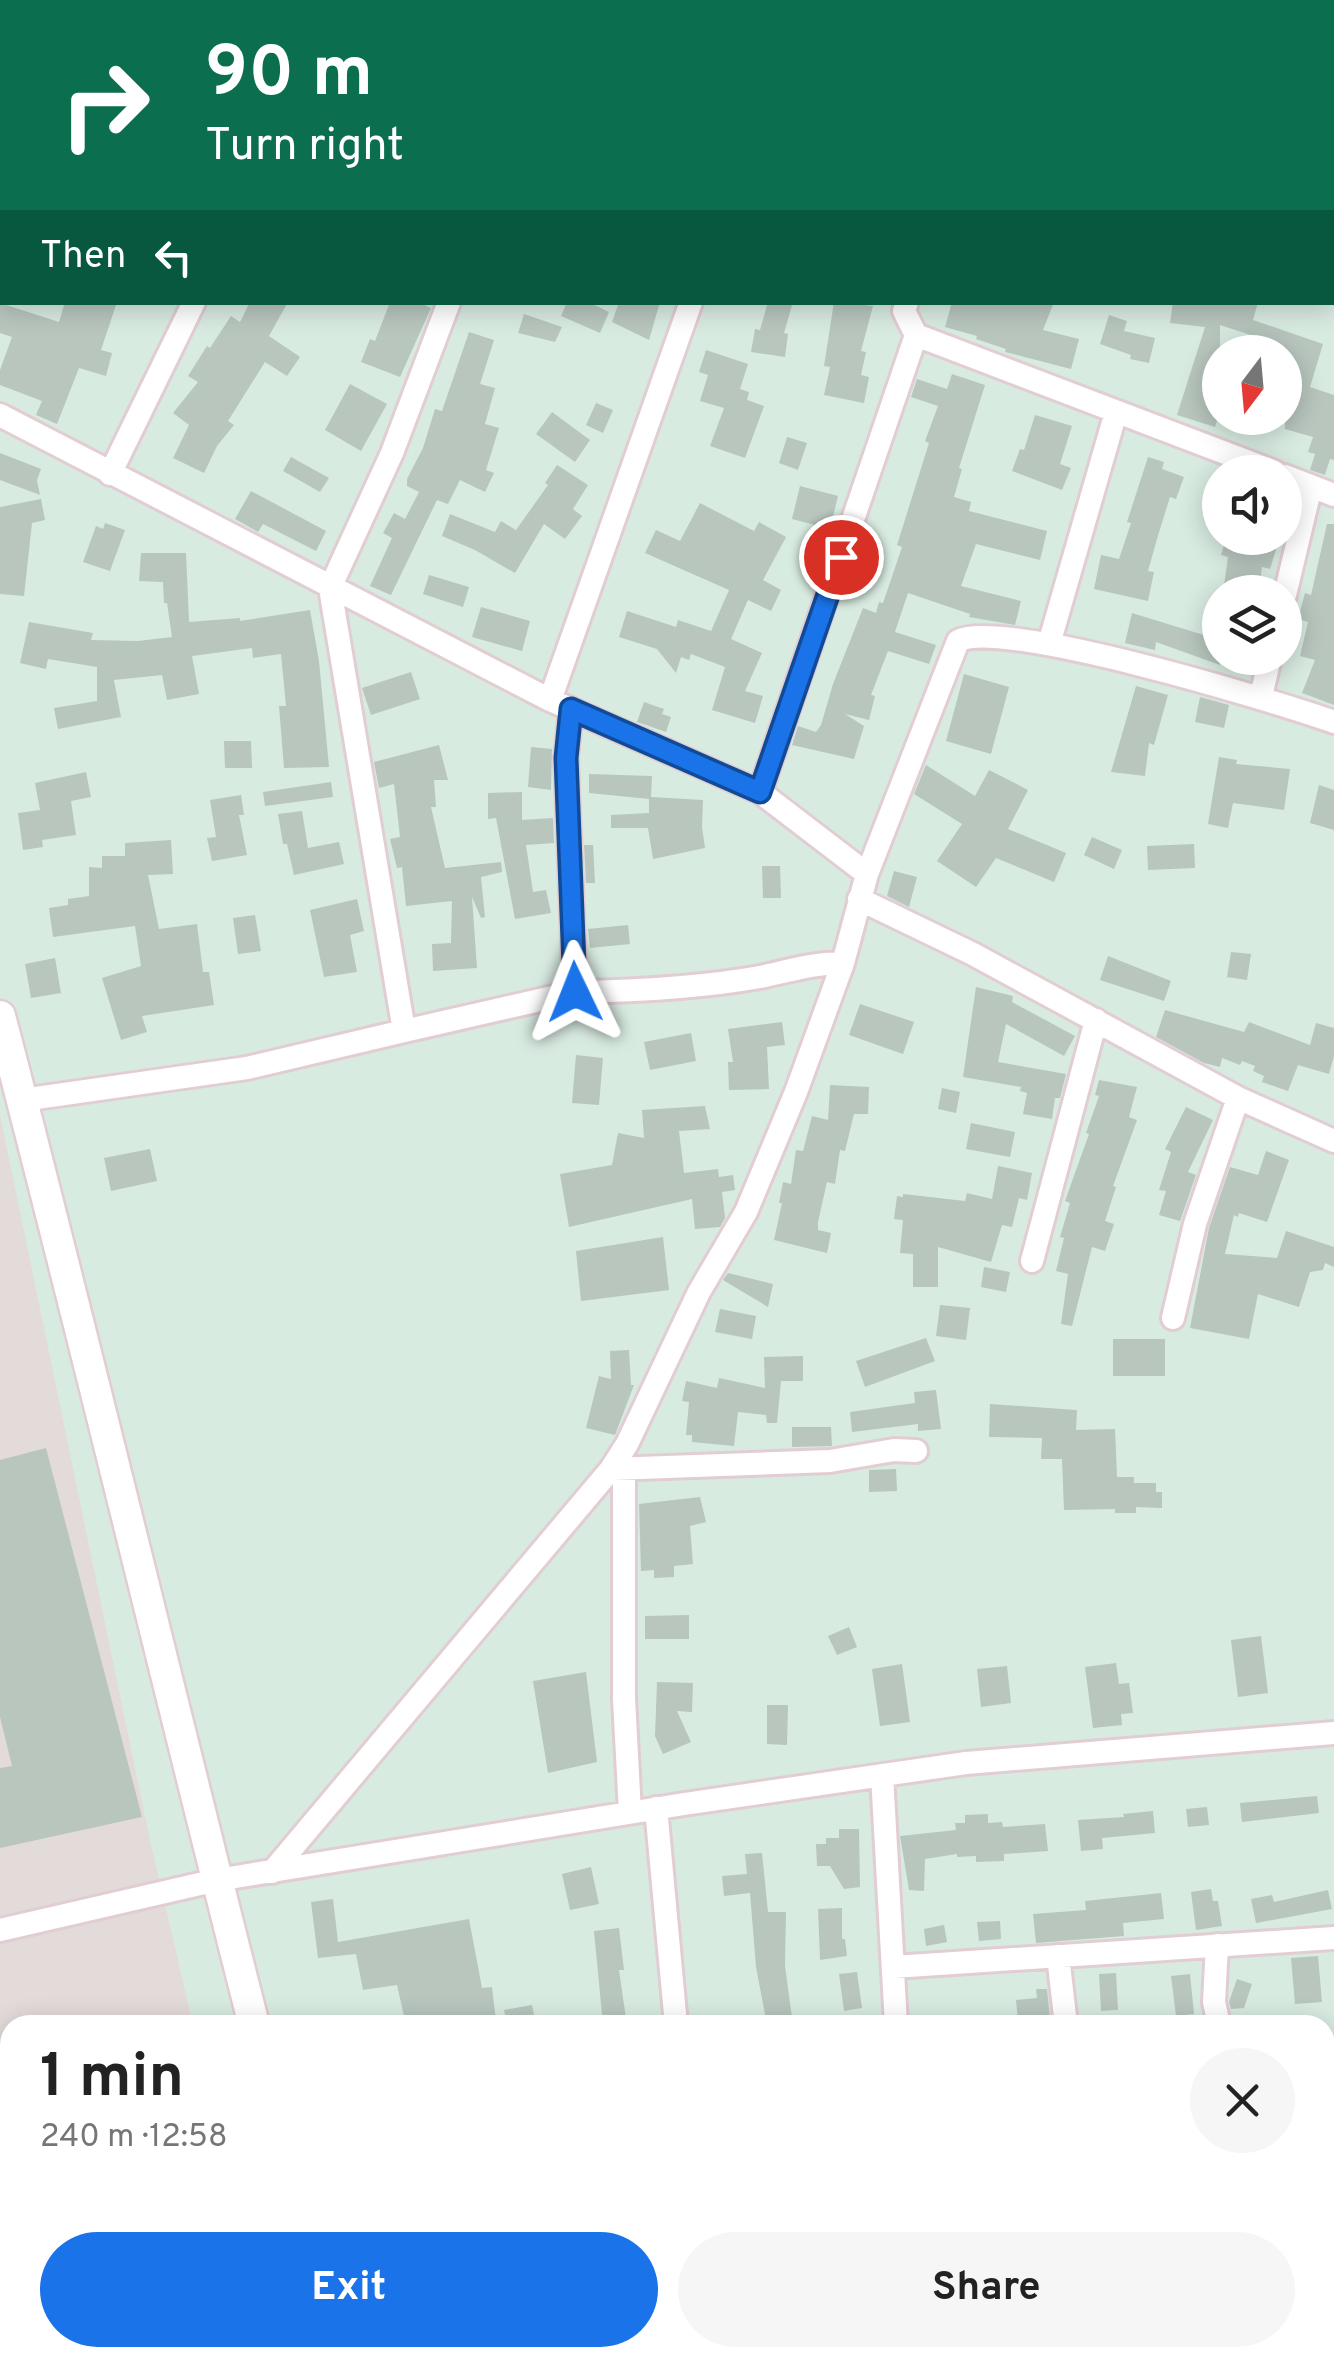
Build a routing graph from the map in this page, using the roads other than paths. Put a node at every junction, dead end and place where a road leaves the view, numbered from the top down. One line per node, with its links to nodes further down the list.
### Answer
1 (193, 305): 9 (street)
2 (448, 305): 14 (street)
3 (690, 305): 18 (street)
4 (906, 305): 5 (street)
5 (916, 335): 6 (street); 20 (street)
6 (1116, 412): 8 (street); 15 (street)
7 (0, 416): 9 (street)
8 (1230, 455)
9 (110, 474): 14 (street)
10 (1302, 483): 11 (street)
11 (1311, 486): 12 (street); 13 (street)
12 (1334, 495)
13 (1290, 575)
14 (330, 588): 18 (street); 27 (street)
15 (1050, 644): 17 (street); 21 (street)
16 (1266, 675): 17 (street)
17 (1261, 696): 19 (street)
18 (560, 705): 20 (street); 24 (street)
19 (1334, 722)
20 (760, 792): 21 (street)
21 (867, 874): 22 (street)
22 (859, 899): 23 (street); 26 (street)
23 (843, 963): 24 (street); 34 (street)
24 (575, 992): 27 (street)
25 (0, 1016): 29 (street)
26 (1096, 1020): 28 (street); 31 (street)
27 (404, 1031): 29 (street)
28 (1238, 1098): 30 (street); 32 (street)
29 (22, 1100): 40 (street)
30 (1334, 1140)
31 (1032, 1260)
32 (1173, 1318)
33 (916, 1451): 34 (street)
34 (618, 1469): 38 (street); 39 (street)
35 (1334, 1733): 36 (street)
36 (882, 1776): 37 (street); 45 (street)
37 (656, 1808): 38 (street); 47 (street)
38 (630, 1812): 39 (street)
39 (272, 1872): 40 (street)
40 (217, 1880): 41 (street); 46 (street)
41 (0, 1930)
42 (1334, 1938): 43 (street)
43 (1217, 1946): 44 (street); 50 (street)
44 (1058, 1956): 45 (street); 49 (street)
45 (894, 1967): 48 (street)
46 (251, 2015)
47 (675, 2015)
48 (896, 2015)
49 (1065, 2015)
50 (1217, 2015)

